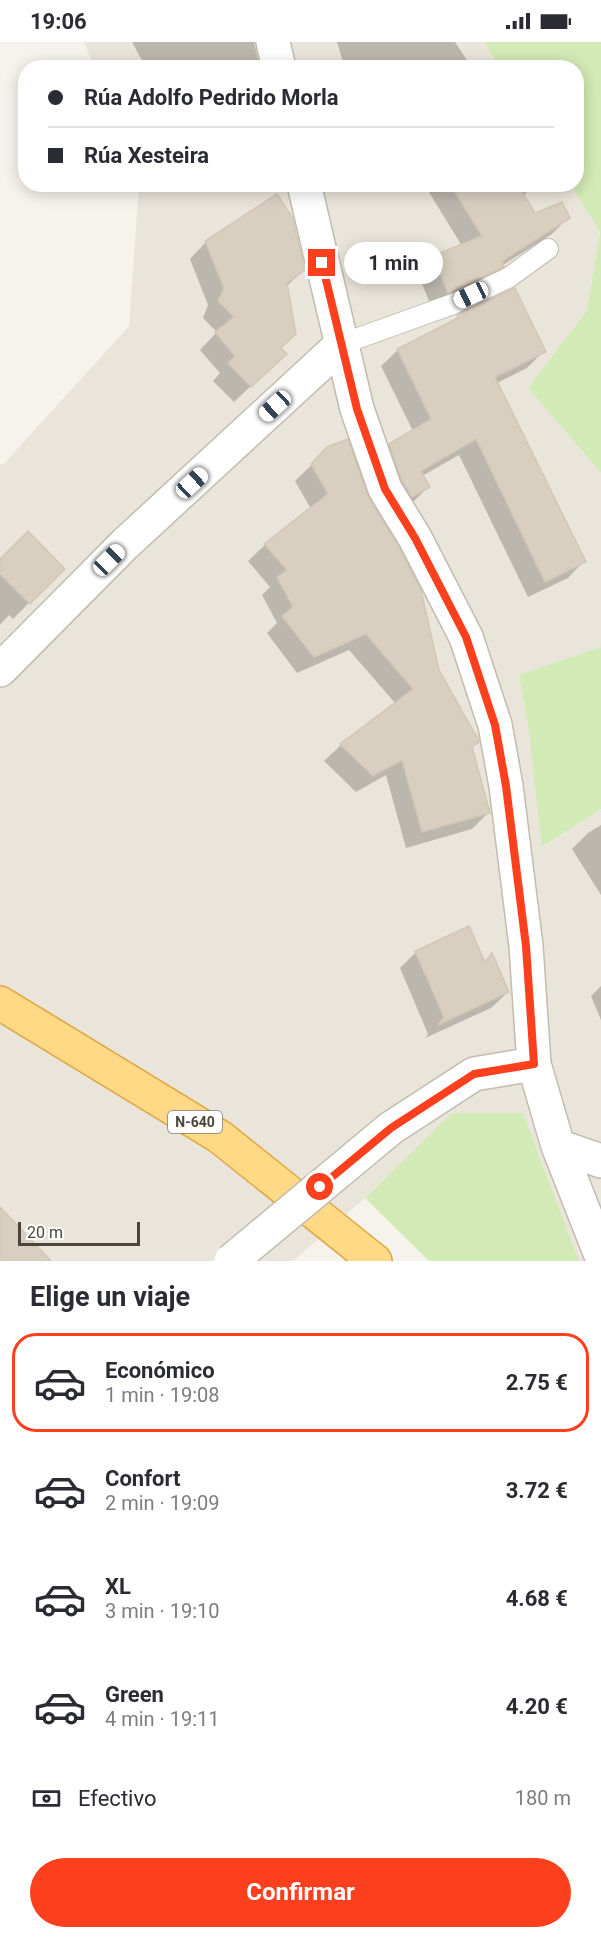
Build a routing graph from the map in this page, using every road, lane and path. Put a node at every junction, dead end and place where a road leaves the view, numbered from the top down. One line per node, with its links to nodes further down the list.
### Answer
1 (273, 42): 2 (street)
2 (277, 60)
3 (306, 192): 5 (street)
4 (548, 249): 5 (lane)
5 (342, 345): 6 (street); 8 (street)
6 (0, 670)
7 (0, 1003): 13 (highway, N-640)
8 (534, 1064): 9 (street); 12 (street, bridge)
9 (558, 1146): 10 (street); 11 (street)
10 (601, 1161)
11 (601, 1255)
12 (231, 1261)
13 (375, 1261)

